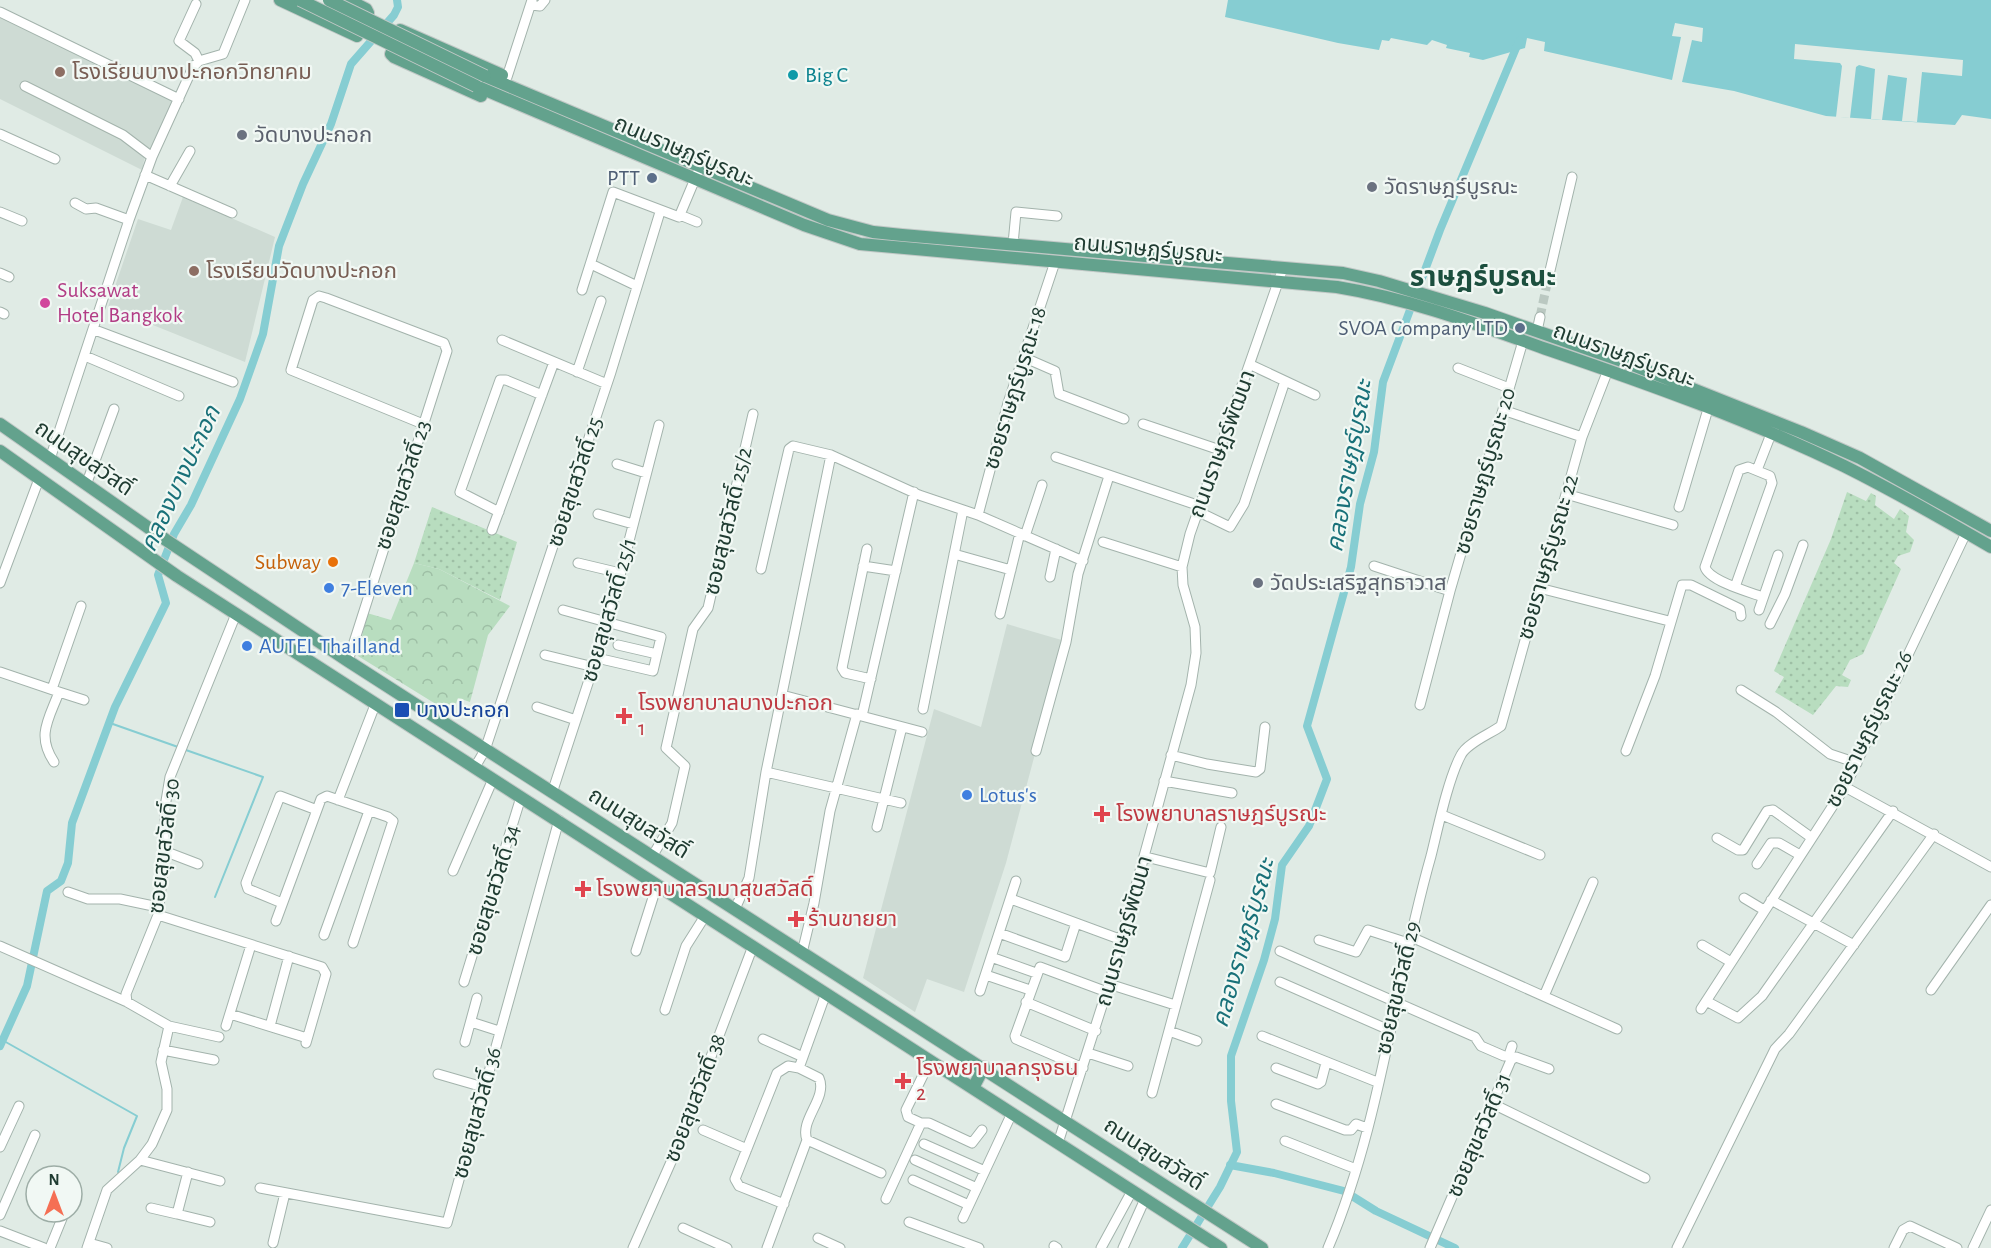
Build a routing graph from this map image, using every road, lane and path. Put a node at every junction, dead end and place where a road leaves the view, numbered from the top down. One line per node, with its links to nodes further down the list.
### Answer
1 (245, 0): 10 (street)
2 (280, 0): 5 (main road)
3 (300, 0): 15 (main road, ถนนราษฎร์บูรณะ, bridge)
4 (329, 0): 13 (main road, ถนนราษฎร์บูรณะ, bridge)
5 (348, 0)
6 (545, 0): 7 (street)
7 (532, 2): 11 (street)
8 (196, 4): 10 (street)
9 (0, 12): 14 (street)
10 (199, 61): 14 (street)
11 (507, 77): 13 (main road); 15 (main road)
12 (25, 86): 18 (street)
13 (526, 93): 20 (main road, ถนนราษฎร์บูรณะ)
14 (178, 99): 18 (street)
15 (549, 116): 20 (main road, ถนนราษฎร์บูรณะ)
16 (0, 134): 19 (street)
17 (190, 151): 23 (street)
18 (153, 158): 21 (street)
19 (55, 159)
20 (697, 173): 28 (street); 33 (main road, ถนนราษฎร์บูรณะ); 34 (main road, ถนนราษฎร์บูรณะ)
21 (145, 175): 23 (street); 30 (street)
22 (1572, 177): 37 (street)
23 (170, 186): 27 (street)
24 (75, 203): 30 (street)
25 (0, 212): 31 (street)
26 (660, 212): 28 (street); 39 (street, ซอยสุขสวัสดิ์ 25); 41 (street)
27 (232, 213)
28 (680, 216): 32 (street)
29 (1057, 216): 33 (street)
30 (129, 220): 45 (street)
31 (22, 221)
32 (697, 222)
33 (1013, 244): 36 (main road, ถนนราษฎร์บูรณะ)
34 (1055, 262): 38 (main road, ถนนราษฎร์บูรณะ); 50 (street, ซอยราษฎร์บูรณะ 18)
35 (595, 266): 39 (street)
36 (1283, 268): 38 (street, ถนนราษฎร์พัฒนา); 40 (main road, ถนนราษฎร์บูรณะ)
37 (1548, 279)
38 (1279, 282): 40 (main road, ถนนราษฎร์บูรณะ); 52 (street, ถนนราษฎร์พัฒนา)
39 (637, 286): 58 (street, ซอยสุขสวัสดิ์ 25)
40 (1378, 287): 43 (main road, ถนนราษฎร์บูรณะ)
41 (582, 290)
42 (601, 301): 55 (street)
43 (1441, 304): 46 (main road, ถนนราษฎร์บูรณะ); 48 (main road, ถนนราษฎร์บูรณะ)
44 (1540, 317): 46 (street)
45 (95, 330): 49 (street); 57 (street)
46 (1537, 331): 97 (main road, ถนนราษฎร์บูรณะ)
47 (502, 340): 51 (street)
48 (1523, 341): 54 (main road, ถนนราษฎร์บูรณะ); 59 (street, ซอยราษฎร์บูรณะ 20)
49 (85, 356): 62 (street); 78 (street)
50 (1023, 357): 67 (street); 93 (street, ซอยราษฎร์บูรณะ 18)
51 (554, 362): 55 (street); 60 (street)
52 (1251, 365): 56 (street); 74 (street, ถนนราษฎร์พัฒนา)
53 (1458, 368): 59 (street)
54 (1608, 370): 64 (main road, ถนนราษฎร์บูรณะ); 73 (street, ซอยราษฎร์บูรณะ 22)
55 (577, 372): 58 (street)
56 (1285, 381): 61 (street); 89 (street)
57 (233, 382)
58 (607, 384): 152 (street, ซอยสุขสวัสดิ์ 25)
59 (1509, 388): 65 (street, ซอยราษฎร์บูรณะ 20)
60 (542, 395): 91 (street); 91 (street)
61 (1315, 395)
62 (179, 396)
63 (114, 409): 84 (street)
64 (1708, 409): 72 (main road, ถนนราษฎร์บูรณะ); 88 (street)
65 (1503, 410): 73 (street); 120 (street, ซอยราษฎร์บูรณะ 20)
66 (753, 414): 181 (street, ซอยสุขสวัสดิ์ 25/2)
67 (1124, 419)
68 (0, 424): 78 (main road, ถนนสุขสวัสดิ์)
69 (423, 424): 69 (street, ซอยสุขสวัสดิ์ 23); 134 (street, ซอยสุขสวัสดิ์ 23)
70 (1143, 424): 74 (street)
71 (659, 425): 81 (street, ซอยสุขสวัสดิ์ 25/1)
72 (1771, 434): 80 (street); 98 (main road, ถนนราษฎร์บูรณะ)
73 (1582, 436): 87 (street, ซอยราษฎร์บูรณะ 22)
74 (1220, 450): 89 (street, ถนนราษฎร์พัฒนา)
75 (0, 451): 83 (main road, ถนนสุขสวัสดิ์)
76 (831, 455): 86 (street); 112 (street); 140 (street)
77 (1056, 458): 82 (street)
78 (50, 459): 84 (main road, ถนนสุขสวัสดิ์)
79 (617, 464): 81 (street)
80 (1757, 470): 118 (street); 118 (street)
81 (646, 473): 94 (street, ซอยสุขสวัสดิ์ 25/1)
82 (1109, 476): 89 (street); 107 (street)
83 (39, 479): 117 (street); 125 (main road, ถนนสุขสวัสดิ์)
84 (86, 485): 134 (main road, ถนนสุขสวัสดิ์)
85 (1042, 485): 99 (street)
86 (914, 492): 90 (street); 114 (street)
87 (1566, 494): 95 (street); 119 (street, ซอยราษฎร์บูรณะ 22)
88 (1678, 507)
89 (1199, 509): 111 (street, ถนนราษฎร์พัฒนา)
90 (963, 510): 93 (street); 105 (street)
91 (499, 512): 96 (street)
92 (598, 514): 94 (street)
93 (978, 515): 99 (street)
94 (633, 524): 115 (street, ซอยสุขสวัสดิ์ 25/1)
95 (1673, 525)
96 (492, 530)
97 (1991, 531)
98 (1966, 533): 102 (main road, ถนนราษฎร์บูรณะ); 157 (street, ซอยราษฎร์บูรณะ 26)
99 (1023, 534): 104 (street); 113 (street)
100 (1103, 542): 111 (street)
101 (1803, 545): 130 (street)
102 (1991, 547)
103 (867, 549): 109 (street)
104 (1056, 549): 107 (street); 116 (street)
105 (954, 554): 113 (street); 145 (street)
106 (1778, 555): 121 (street)
107 (1083, 561): 153 (street)
108 (578, 562): 115 (street)
109 (863, 566): 114 (street); 137 (street)
110 (1374, 566): 120 (street)
111 (1182, 567): 155 (street, ถนนราษฎร์พัฒนา)
112 (761, 569)
113 (1011, 570): 126 (street)
114 (896, 571): 137 (street)
115 (620, 573): 129 (street, ซอยสุขสวัสดิ์ 25/1)
116 (1050, 577)
117 (0, 583)
118 (1735, 587): 121 (street)
119 (1539, 588): 128 (street); 151 (street, ซอยราษฎร์บูรณะ 22)
120 (1450, 591): 143 (street, ซอยราษฎร์บูรณะ 20)
121 (1763, 597): 124 (street)
122 (81, 606): 139 (street)
123 (563, 610): 129 (street)
124 (1759, 610)
125 (236, 614): 142 (main road, ถนนสุขสวัสดิ์); 180 (street, ซอยสุขสวัสดิ์ 30)
126 (1000, 614)
127 (1741, 616): 128 (street)
128 (1669, 621): 154 (street)
129 (608, 622): 132 (street); 135 (street, ซอยสุขสวัสดิ์ 25/1)
130 (1770, 624)
131 (618, 645): 132 (street)
132 (657, 654): 135 (street)
133 (545, 655): 135 (street)
134 (348, 661): 152 (main road, ถนนสุขสวัสดิ์)
135 (595, 663): 147 (street, ซอยสุขสวัสดิ์ 25/1)
136 (0, 672): 139 (street)
137 (870, 679): 146 (street)
138 (1741, 690): 157 (street)
139 (55, 691): 141 (street); 156 (street)
140 (782, 695): 146 (street); 159 (street)
141 (84, 700)
142 (375, 705): 158 (main road, ถนนสุขสวัสดิ์); 168 (street)
143 (1420, 705)
144 (537, 707): 147 (street)
145 (923, 709)
146 (860, 715): 148 (street); 163 (street)
147 (576, 720): 164 (street, ซอยสุขสวัสดิ์ 25/1)
148 (902, 727): 150 (street); 167 (street)
149 (1264, 727): 155 (street)
150 (922, 732)
151 (1484, 738): 173 (street, ซอยสุขสวัสดิ์ 29)
152 (485, 750): 158 (street, ซอยสุขสวัสดิ์ 25); 164 (main road, ถนนสุขสวัสดิ์)
153 (1036, 751)
154 (1626, 751)
155 (1171, 755): 161 (street, ถนนราษฎร์พัฒนา)
156 (54, 762)
157 (1857, 763): 162 (street, ซอยราษฎร์บูรณะ 26)
158 (475, 767): 160 (main road, ถนนสุขสวัสดิ์)
159 (766, 772): 163 (street); 199 (street)
160 (493, 779): 166 (main road, ถนนสุขสวัสดิ์); 188 (street)
161 (1164, 781): 165 (street); 184 (street, ถนนราษฎร์พัฒนา)
162 (1845, 787): 172 (street); 179 (street, ซอยราษฎร์บูรณะ 26)
163 (836, 789): 167 (street); 219 (street)
164 (552, 793): 181 (main road, ถนนสุขสวัสดิ์)
165 (1232, 793)
166 (521, 797): 174 (main road, ถนนสุขสวัสดิ์); 227 (street, ซอยสุขสวัสดิ์ 34)
167 (883, 798): 169 (street); 175 (street)
168 (338, 800): 170 (street); 171 (street)
169 (901, 802)
170 (317, 810): 197 (street); 197 (street)
171 (369, 811): 207 (street); 211 (street)
172 (1893, 811): 177 (street); 205 (street)
173 (1442, 815): 182 (street); 208 (street, ซอยสุขสวัสดิ์ 29)
174 (559, 820): 192 (main road, ถนนสุขสวัสดิ์); 248 (street, ซอยสุขสวัสดิ์ 36)
175 (877, 827)
176 (1221, 827): 184 (street)
177 (1934, 834): 187 (street); 214 (street)
178 (1717, 838): 179 (street)
179 (1812, 838): 183 (street, ซอยราษฎร์บูรณะ 26)
180 (164, 851): 185 (street); 201 (street, ซอยสุขสวัสดิ์ 30)
181 (653, 855): 199 (main road, ถนนสุขสวัสดิ์)
182 (1540, 855)
183 (1800, 855): 186 (street); 196 (street, ซอยราษฎร์บูรณะ 26)
184 (1146, 857): 209 (street, ถนนราษฎร์พัฒนา)
185 (198, 864)
186 (1756, 864)
187 (1991, 867)
188 (453, 871)
189 (1210, 880): 239 (street)
190 (1016, 881): 195 (street)
191 (1593, 882): 234 (street)
192 (657, 885): 202 (main road, ถนนสุขสวัสดิ์); 217 (street)
193 (69, 892): 201 (street)
194 (1744, 898): 200 (street)
195 (1011, 899): 204 (street); 206 (street)
196 (1771, 900): 200 (street, ซอยราษฎร์บูรณะ 26); 205 (street)
197 (282, 903): 203 (street)
198 (1991, 905): 231 (street)
199 (735, 909): 219 (main road, ถนนสุขสวัสดิ์)
200 (1764, 910): 223 (street, ซอยราษฎร์บูรณะ 26)
201 (158, 911): 212 (street); 236 (street, ซอยสุขสวัสดิ์ 30)
202 (705, 916): 215 (main road, ถนนสุขสวัสดิ์); 240 (street)
203 (276, 921)
204 (1076, 923): 209 (street); 222 (street)
205 (1812, 925): 214 (street); 223 (street, ซอยราษฎร์บูรณะ 26)
206 (999, 933): 221 (street); 222 (street)
207 (324, 935)
208 (1408, 939): 210 (street); 234 (street); 238 (street, ซอยสุขสวัสดิ์ 29)
209 (1122, 940): 229 (street, ถนนราษฎร์พัฒนา)
210 (1319, 940)
211 (353, 943)
212 (250, 945): 220 (street); 241 (street)
213 (1702, 945): 223 (street)
214 (1854, 945): 334 (street)
215 (753, 946): 233 (main road, ถนนสุขสวัสดิ์); 325 (street, ซอยสุขสวัสดิ์ 38)
216 (1, 950): 236 (street)
217 (636, 951)
218 (1280, 951): 238 (street)
219 (801, 953): 264 (main road, ถนนสุขสวัสดิ์)
220 (289, 956): 245 (street); 245 (street)
221 (991, 957): 224 (street); 226 (street)
222 (1065, 957): 225 (street)
223 (1731, 962)
224 (1036, 973): 225 (street); 230 (street)
225 (1059, 973): 229 (street)
226 (986, 975): 230 (street); 232 (street)
227 (465, 982)
228 (1280, 982): 247 (street)
229 (1108, 988): 239 (street); 249 (street, ถนนราษฎร์พัฒนา)
230 (1030, 990): 237 (street)
231 (1931, 990)
232 (980, 991)
233 (826, 993): 259 (street); 261 (main road, ถนนสุขสวัสดิ์)
234 (1544, 996): 246 (street)
235 (477, 998): 242 (street)
236 (127, 1002): 243 (street)
237 (1026, 1002): 249 (street); 266 (street)
238 (1395, 1002): 247 (street, ซอยสุขสวัสดิ์ 29); 256 (street)
239 (1175, 1005): 250 (street)
240 (665, 1010)
241 (230, 1014): 244 (street); 245 (street)
242 (471, 1022): 248 (street); 255 (street)
243 (169, 1026): 252 (street); 257 (street)
244 (226, 1026)
245 (270, 1026)
246 (1617, 1029)
247 (1389, 1030): 270 (street, ซอยสุขสวัสดิ์ 29)
248 (499, 1031): 271 (street, ซอยสุขสวัสดิ์ 36)
249 (1096, 1031): 258 (street, ถนนราษฎร์พัฒนา)
250 (1169, 1031): 254 (street); 273 (street)
251 (1262, 1036): 262 (street)
252 (219, 1037)
253 (763, 1040): 259 (street)
254 (1197, 1041)
255 (465, 1042)
256 (1512, 1046)
257 (163, 1050): 260 (street); 290 (street)
258 (1088, 1053): 263 (street); 266 (street, ถนนราษฎร์พัฒนา)
259 (803, 1057): 265 (street)
260 (214, 1060)
261 (930, 1061): 272 (main road, ถนนสุขสวัสดิ์); 279 (street)
262 (1326, 1063): 267 (street); 270 (street)
263 (1128, 1066)
264 (984, 1067): 272 (main road); 278 (main road, ถนนสุขสวัสดิ์)
265 (799, 1068): 284 (street); 289 (street)
266 (1083, 1068): 278 (street, ถนนราษฎร์พัฒนา)
267 (1276, 1068)
268 (1549, 1069): 275 (street, ซอยสุขสวัสดิ์ 31)
269 (438, 1074): 271 (street)
270 (1377, 1082): 280 (street, ซอยสุขสวัสดิ์ 29)
271 (483, 1087): 302 (street, ซอยสุขสวัสดิ์ 36)
272 (973, 1088): 277 (main road, ถนนสุขสวัสดิ์)
273 (1152, 1093)
274 (1276, 1104): 280 (street)
275 (1494, 1104): 296 (street); 321 (street, ซอยสุขสวัสดิ์ 31)
276 (19, 1106): 288 (street)
277 (1012, 1113): 286 (main road, ถนนสุขสวัสดิ์); 293 (street)
278 (1066, 1122): 286 (street, ถนนราษฎร์พัฒนา); 332 (main road, ถนนสุขสวัสดิ์)
279 (921, 1123): 282 (street); 303 (street)
280 (1367, 1128): 292 (street, ซอยสุขสวัสดิ์ 29)
281 (703, 1130): 289 (street)
282 (982, 1130)
283 (35, 1136): 310 (street)
284 (807, 1140): 295 (street); 305 (street)
285 (1285, 1141): 292 (street)
286 (1058, 1143): 301 (main road, ถนนสุขสวัสดิ์)
287 (924, 1144): 293 (street)
288 (0, 1147)
289 (747, 1149): 305 (street)
290 (140, 1160): 294 (street); 319 (street)
291 (915, 1160): 300 (street)
292 (1356, 1169): 333 (street, ซอยสุขสวัสดิ์ 29)
293 (985, 1171): 300 (street)
294 (188, 1172): 298 (street); 309 (street)
295 (880, 1173)
296 (1645, 1178)
297 (913, 1180): 306 (street)
298 (220, 1181)
299 (260, 1188): 302 (street, ซอยสุขสวัสดิ์ 36)
300 (977, 1188): 306 (street)
301 (1132, 1191): 304 (main road, ถนนสุขสวัสดิ์); 330 (street)
302 (285, 1193): 318 (street)
303 (886, 1199)
304 (1145, 1199): 320 (main road, ถนนสุขสวัสดิ์); 331 (street)
305 (784, 1204): 327 (street)
306 (969, 1205): 311 (street)
307 (151, 1208): 309 (street)
308 (1991, 1209): 337 (street)
309 (177, 1214): 312 (street)
310 (0, 1215)
311 (963, 1218)
312 (210, 1222)
313 (909, 1222): 329 (street)
314 (60, 1224): 323 (street)
315 (683, 1228): 326 (street)
316 (0, 1231): 322 (street)
317 (818, 1238): 328 (street)
318 (273, 1243)
319 (88, 1245): 324 (street)
320 (1217, 1245)
321 (1430, 1247)
322 (44, 1248)
323 (50, 1248)
324 (107, 1248)
325 (633, 1248)
326 (727, 1248)
327 (766, 1248)
328 (840, 1248)
329 (979, 1248)
330 (1101, 1248)
331 (1123, 1248)
332 (1262, 1248)
333 (1328, 1248)
334 (1677, 1248)
335 (1893, 1248): 336 (street)
336 (1958, 1248)
337 (1973, 1248)

